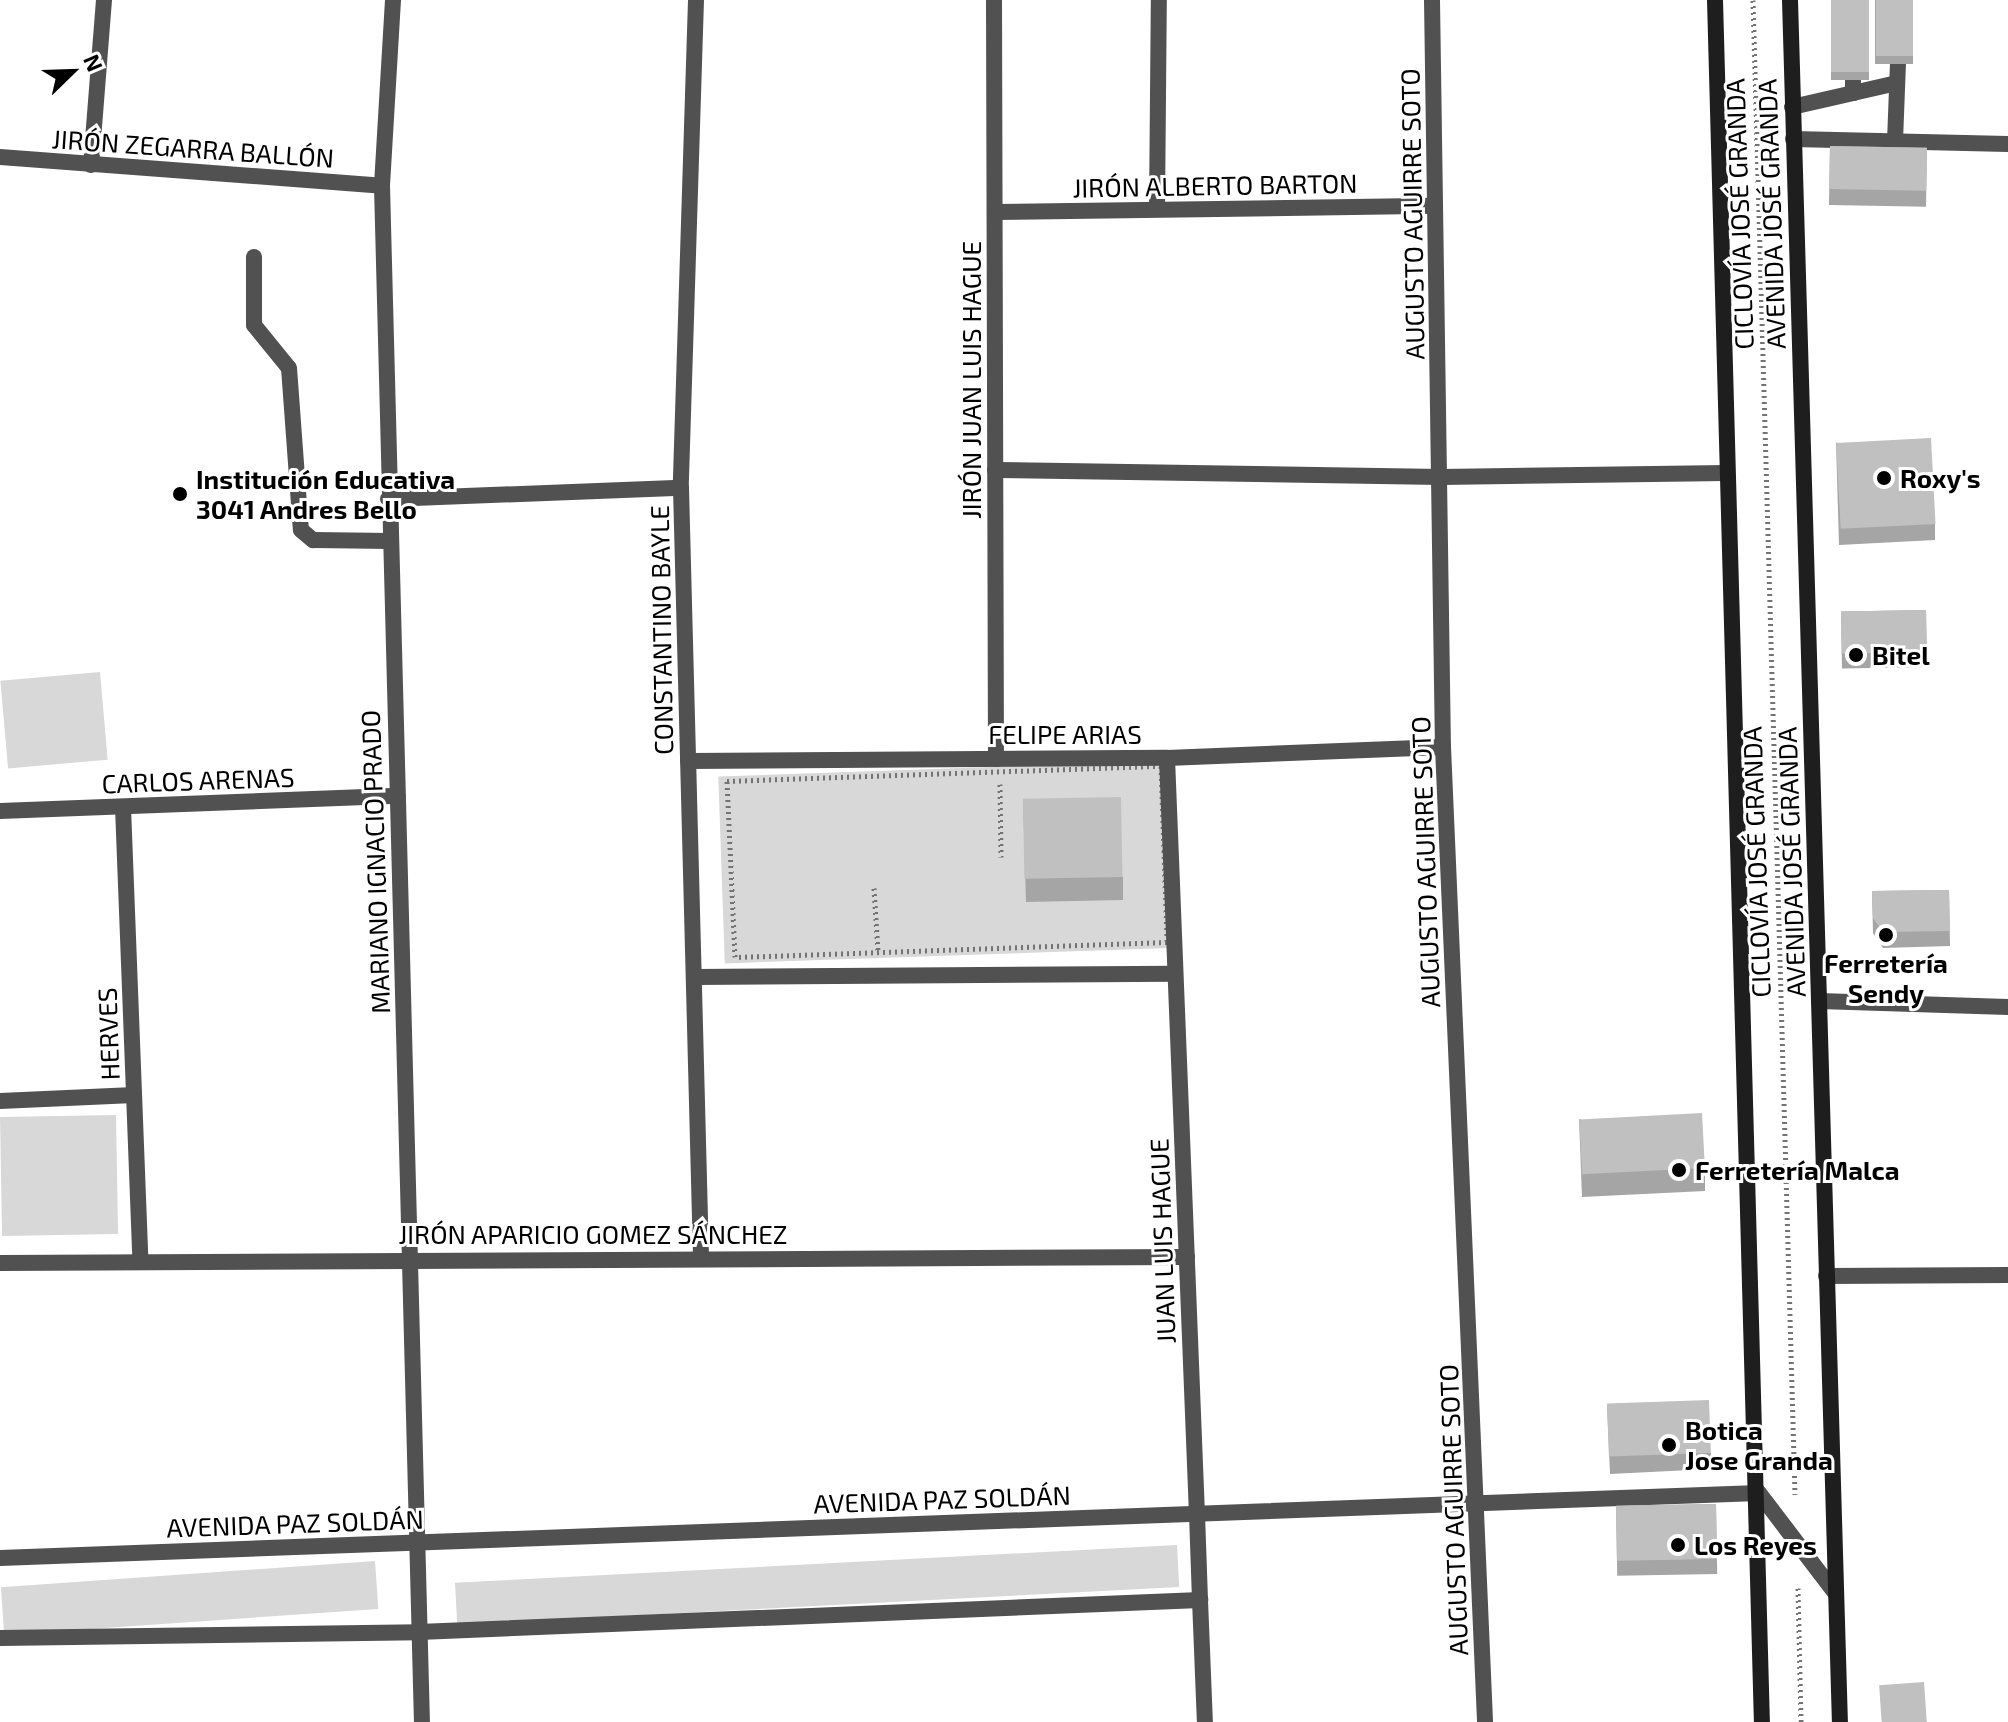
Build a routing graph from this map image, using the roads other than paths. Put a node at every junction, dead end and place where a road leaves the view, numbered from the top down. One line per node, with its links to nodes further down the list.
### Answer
1 (104, 0): 16 (street)
2 (393, 0): 17 (street, MARIANO IGNACIO PRADO)
3 (696, 0): 25 (street, CONSTANTINO BAYLE)
4 (994, 0): 20 (street, JIRÓN JUAN LUIS HAGUE)
5 (1159, 0): 19 (street)
6 (1432, 0): 18 (street, AUGUSTO AGUIRRE SOTO)
7 (1715, 0): 23 (main road, AVENIDA JOSÉ GRANDA)
8 (1790, 0): 11 (main road, AVENIDA JOSÉ GRANDA)
9 (1898, 63): 10 (street)
10 (1897, 83): 11 (street); 13 (street)
11 (1792, 107): 12 (main road, AVENIDA JOSÉ GRANDA)
12 (1793, 139): 13 (street); 37 (main road, AVENIDA JOSÉ GRANDA)
13 (1895, 141): 14 (street)
14 (2008, 144)
15 (0, 157): 16 (street, JIRÓN ZEGARRA BALLÓN)
16 (91, 165): 17 (street, JIRÓN ZEGARRA BALLÓN)
17 (382, 186): 26 (street, MARIANO IGNACIO PRADO)
18 (1435, 206): 19 (street, JIRÓN ALBERTO BARTON); 24 (street, AUGUSTO AGUIRRE SOTO)
19 (1157, 209): 20 (street, JIRÓN ALBERTO BARTON)
20 (995, 212): 22 (street, JIRÓN JUAN LUIS HAGUE)
21 (254, 257): 27 (street)
22 (995, 470): 24 (street); 31 (street, JIRÓN JUAN LUIS HAGUE)
23 (1726, 473): 24 (street); 48 (main road, AVENIDA JOSÉ GRANDA)
24 (1441, 477): 28 (street, AUGUSTO AGUIRRE SOTO)
25 (681, 488): 26 (street); 30 (street, CONSTANTINO BAYLE)
26 (388, 499): 27 (street, MARIANO IGNACIO PRADO)
27 (390, 541): 32 (street, MARIANO IGNACIO PRADO)
28 (1443, 747): 29 (street, FELIPE ARIAS); 49 (street, AUGUSTO AGUIRRE SOTO)
29 (1167, 758): 31 (street, FELIPE ARIAS); 35 (street, JUAN LUIS HAGUE)
30 (688, 761): 31 (street, FELIPE ARIAS); 36 (street, CONSTANTINO BAYLE)
31 (998, 765)
32 (398, 796): 33 (street, CARLOS ARENAS); 42 (street, MARIANO IGNACIO PRADO)
33 (123, 807): 34 (street, CARLOS ARENAS); 39 (street, HERVES)
34 (0, 811)
35 (1175, 974): 36 (street); 41 (street, JUAN LUIS HAGUE)
36 (694, 977): 43 (street, CONSTANTINO BAYLE)
37 (1819, 1001): 38 (street); 47 (main road, AVENIDA JOSÉ GRANDA)
38 (2008, 1007)
39 (134, 1095): 40 (street); 44 (street, HERVES)
40 (0, 1101)
41 (1187, 1257): 43 (street, JIRÓN APARICIO GOMEZ SÁNCHEZ); 50 (street, JUAN LUIS HAGUE)
42 (410, 1258): 43 (street, JIRÓN APARICIO GOMEZ SÁNCHEZ); 44 (street, JIRÓN APARICIO GOMEZ SÁNCHEZ); 51 (street, MARIANO IGNACIO PRADO)
43 (701, 1258)
44 (140, 1259): 45 (street, JIRÓN APARICIO GOMEZ SÁNCHEZ)
45 (0, 1263)
46 (2008, 1275): 47 (street)
47 (1826, 1276): 53 (main road, AVENIDA JOSÉ GRANDA)
48 (1759, 1493): 49 (street, AVENIDA PAZ SOLDÁN); 53 (street); 60 (main road, AVENIDA JOSÉ GRANDA)
49 (1479, 1503): 50 (street, AVENIDA PAZ SOLDÁN); 59 (street, AUGUSTO AGUIRRE SOTO)
50 (1197, 1514): 51 (street, AVENIDA PAZ SOLDÁN); 54 (street, JUAN LUIS HAGUE)
51 (417, 1542): 52 (street, AVENIDA PAZ SOLDÁN); 55 (street, MARIANO IGNACIO PRADO)
52 (0, 1558)
53 (1836, 1594): 61 (main road, AVENIDA JOSÉ GRANDA)
54 (1200, 1600): 55 (street); 58 (street, JUAN LUIS HAGUE)
55 (419, 1632): 56 (street); 57 (street, MARIANO IGNACIO PRADO)
56 (0, 1638)
57 (422, 1722)
58 (1205, 1722)
59 (1485, 1722)
60 (1762, 1722)
61 (1840, 1722)

